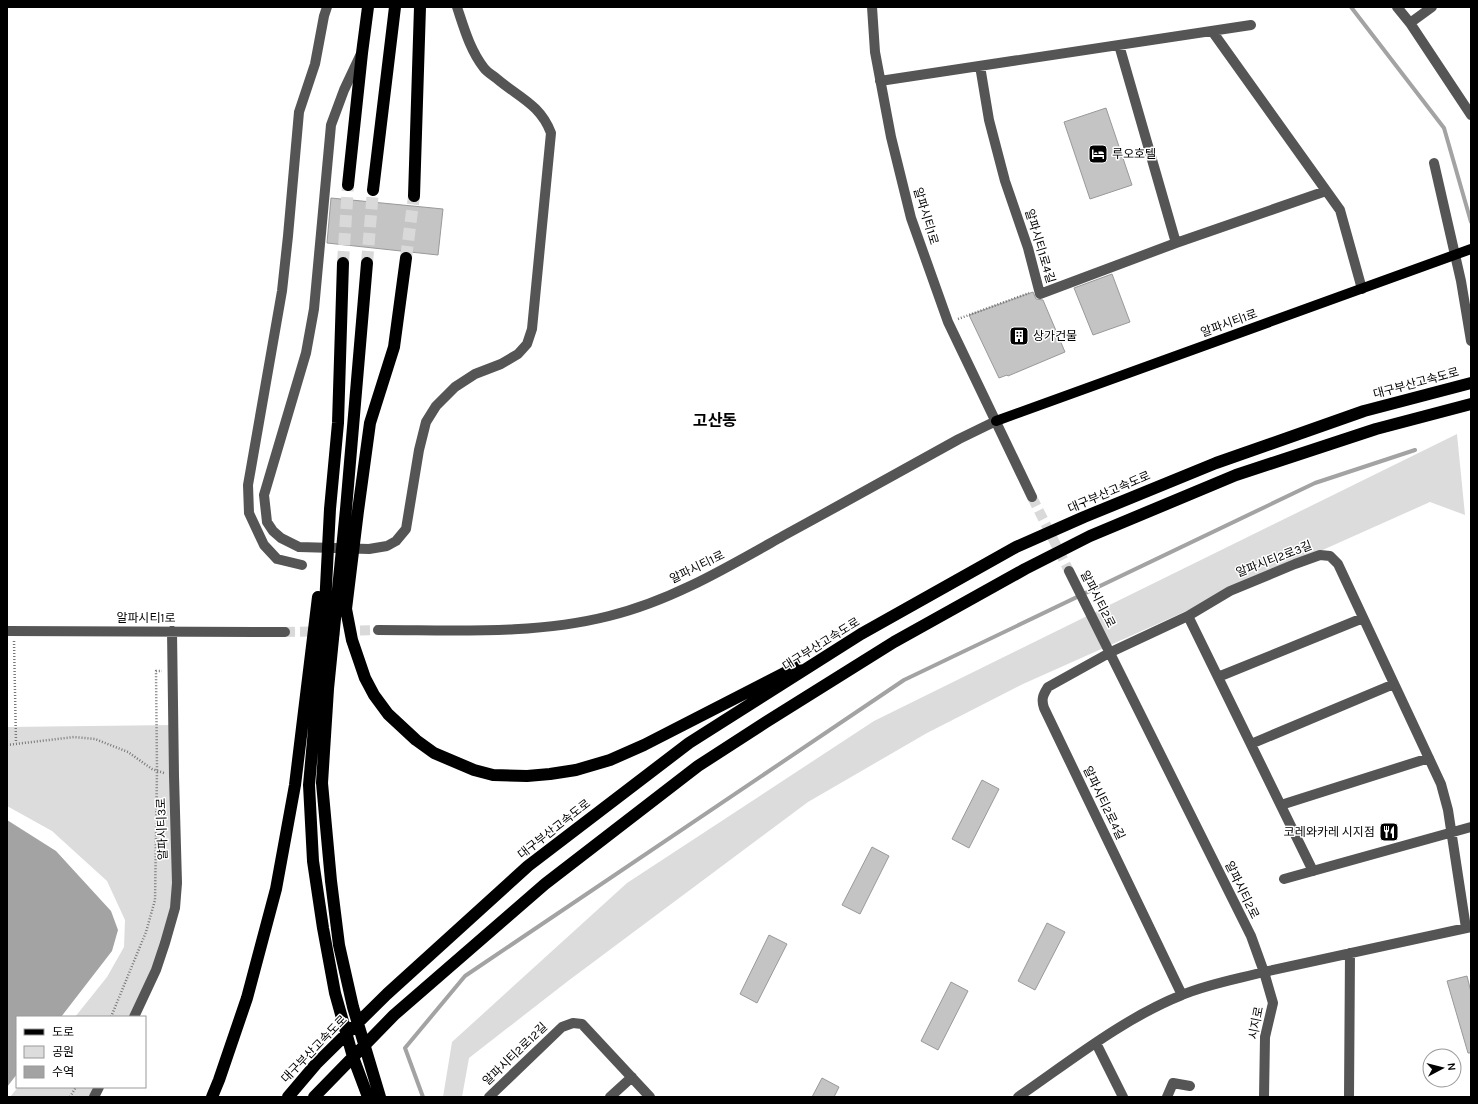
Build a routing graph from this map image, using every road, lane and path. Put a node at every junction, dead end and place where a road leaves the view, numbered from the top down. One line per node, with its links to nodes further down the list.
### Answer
1 (327, 7): 36 (street)
2 (368, 7): 13 (highway)
3 (395, 7): 19 (highway)
4 (420, 7): 21 (highway)
5 (457, 7): 13 (street)
6 (872, 7): 15 (street, 알파시티1로)
7 (1397, 7): 9 (street)
8 (1432, 7): 9 (street)
9 (1410, 23): 16 (street)
10 (1251, 25): 11 (street)
11 (1212, 31): 12 (street); 20 (street)
12 (1119, 45): 14 (street); 22 (street)
13 (362, 53): 18 (highway)
14 (980, 66): 15 (street); 28 (street, 알파시티1로4길)
15 (880, 81): 29 (street, 알파시티1로)
16 (1471, 115)
17 (1434, 163): 30 (street)
18 (348, 185)
19 (373, 190)
20 (1326, 191): 22 (street, 알파시티1로4길); 27 (street)
21 (414, 196)
22 (1176, 243): 28 (street, 알파시티1로4길)
23 (1471, 249): 27 (main road, 알파시티1로)
24 (406, 258): 35 (highway)
25 (343, 262): 38 (highway)
26 (367, 263): 35 (highway)
27 (1362, 289): 33 (main road, 알파시티1로)
28 (1040, 294): 29 (path)
29 (948, 322): 33 (street, 알파시티1로)
30 (1471, 341)
31 (1471, 383): 45 (highway, 대구부산고속도로)
32 (1471, 404): 76 (highway)
33 (996, 421): 34 (street); 41 (street, 알파시티1로)
34 (1032, 497)
35 (352, 510): 38 (highway)
36 (302, 565)
37 (1069, 571): 46 (street, 알파시티2로)
38 (331, 606): 45 (highway); 74 (highway); 77 (highway); 78 (highway)
39 (1188, 616): 40 (street, 알파시티2로3길); 46 (street, 알파시티2로3길); 48 (street)
40 (1363, 618): 48 (street); 49 (street, 알파시티2로3길)
41 (378, 630)
42 (11, 631): 43 (street, 알파시티1로); 50 (path)
43 (172, 631): 44 (street, 알파시티1로); 47 (street, 알파시티3로)
44 (285, 632)
45 (861, 634): 75 (highway, 대구부산고속도로)
46 (1111, 652): 63 (street, 알파시티2로); 64 (street, 알파시티2로4길)
47 (172, 671): 54 (path); 55 (street, 알파시티3로)
48 (1218, 677): 51 (street)
49 (1394, 684): 51 (street); 53 (street, 알파시티2로3길)
50 (16, 743): 52 (path); 54 (path)
51 (1251, 744): 56 (street)
52 (7, 745)
53 (1429, 758): 56 (street); 58 (street, 알파시티2로3길)
54 (157, 770): 55 (path); 65 (path)
55 (174, 776): 66 (street, 알파시티3로)
56 (1281, 805): 59 (street)
57 (1471, 827): 58 (street)
58 (1452, 832): 59 (street); 61 (street, 알파시티2로3길)
59 (1313, 871): 60 (street)
60 (1284, 879)
61 (1469, 927): 62 (street)
62 (1350, 953): 63 (street); 86 (street)
63 (1264, 972): 64 (street); 85 (street, 시지로)
64 (1182, 995): 67 (street)
65 (111, 1016)
66 (134, 1016)
67 (1096, 1043): 82 (street); 83 (street)
68 (632, 1077): 79 (street, 알파시티2로12길); 80 (street); 81 (street, 알파시티2로12길)
69 (1190, 1086): 84 (street)
70 (75, 1088): 72 (path)
71 (98, 1088): 73 (street)
72 (70, 1097)
73 (94, 1097)
74 (212, 1097)
75 (288, 1097)
76 (314, 1097)
77 (368, 1097)
78 (380, 1097)
79 (489, 1097)
80 (610, 1097)
81 (650, 1097)
82 (1018, 1097)
83 (1123, 1097)
84 (1167, 1097)
85 (1264, 1097)
86 (1350, 1097)

